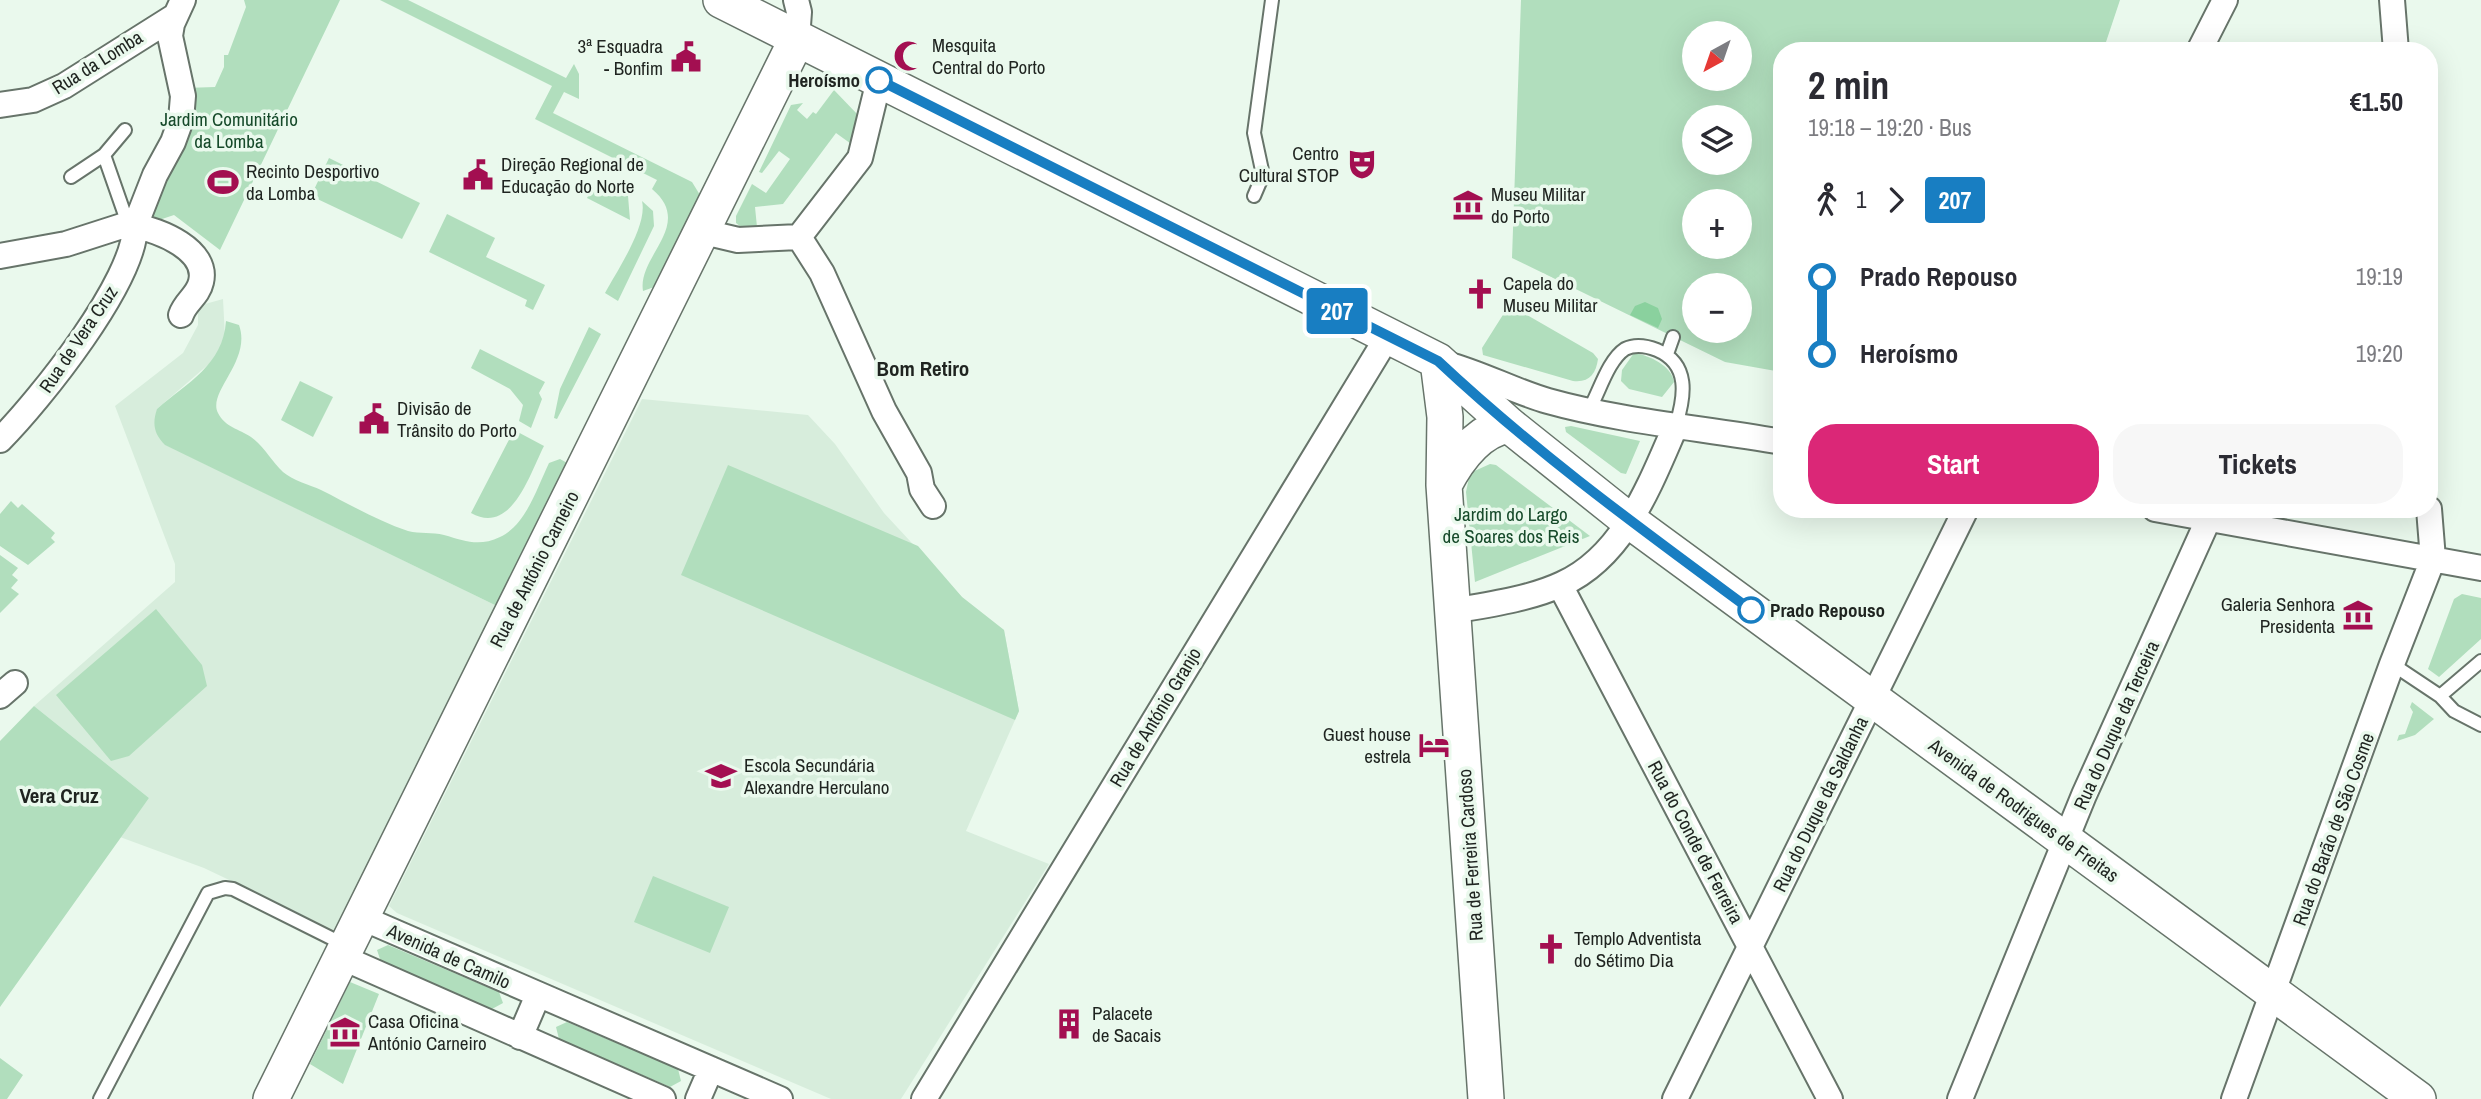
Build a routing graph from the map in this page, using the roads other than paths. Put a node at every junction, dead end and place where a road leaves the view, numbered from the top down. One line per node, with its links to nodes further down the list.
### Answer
1 (721, 0): 7 (main road, Avenida de Rodrigues de Freitas)
2 (796, 0): 7 (street)
3 (1272, 0): 15 (lane)
4 (2225, 0): 8 (street)
5 (2392, 0): 9 (street)
6 (179, 8): 11 (street, Rua da Lomba); 16 (street, Rua de Vera Cruz)
7 (797, 39): 10 (main road, Avenida de Rodrigues de Freitas); 17 (main road, Rua de António Carneiro)
8 (2204, 42)
9 (2395, 42)
10 (879, 80): 18 (street); 21 (main road, Avenida de Rodrigues de Freitas)
11 (0, 105)
12 (125, 130): 13 (lane)
13 (104, 155): 14 (lane); 16 (lane)
14 (71, 177)
15 (1254, 196)
16 (135, 226): 19 (street); 20 (street); 29 (street, Rua de Vera Cruz)
17 (704, 232): 18 (street); 48 (main road, Rua de António Carneiro)
18 (799, 237): 32 (street)
19 (0, 256)
20 (181, 315)
21 (1388, 336): 24 (main road, Avenida de Rodrigues de Freitas); 59 (street, Rua de António Granjo)
22 (1673, 337): 23 (lane)
23 (1667, 354): 26 (lane); 28 (lane)
24 (1438, 361): 25 (street); 27 (main road, Avenida de Rodrigues de Freitas); 31 (main road, Rua de Ferreira Cardoso)
25 (1545, 400): 26 (street); 27 (street)
26 (1589, 411): 28 (street)
27 (1509, 425): 31 (main road); 37 (main road, Avenida de Rodrigues de Freitas)
28 (1676, 425): 30 (street); 37 (street)
29 (0, 440)
30 (1773, 441)
31 (1444, 485): 41 (main road, Rua de Ferreira Cardoso)
32 (933, 506)
33 (1961, 518): 45 (street, Rua do Duque da Saldanha)
34 (2208, 518): 47 (street, Rua do Duque da Terceira)
35 (2230, 518): 38 (street)
36 (2430, 518): 38 (street)
37 (1630, 521): 40 (street); 45 (main road, Avenida de Rodrigues de Freitas)
38 (2433, 559): 39 (street); 43 (street, Rua do Barão de São Cosme)
39 (2481, 568)
40 (1560, 585): 41 (street); 49 (street, Rua do Conde de Ferreira)
41 (1452, 611): 60 (main road, Rua de Ferreira Cardoso)
42 (2481, 661): 44 (lane)
43 (2392, 664): 44 (lane); 50 (street, Rua do Barão de São Cosme)
44 (2440, 696): 46 (lane)
45 (1870, 699): 47 (main road, Avenida de Rodrigues de Freitas); 49 (street, Rua do Duque da Saldanha)
46 (2481, 725)
47 (2065, 841): 50 (main road, Avenida de Rodrigues de Freitas); 63 (street, Rua do Duque da Terceira)
48 (349, 940): 51 (street, Avenida de Camilo); 52 (street); 54 (lane); 55 (main road, Rua de António Carneiro)
49 (1751, 946): 61 (street, Rua do Duque da Saldanha); 62 (street, Rua do Conde de Ferreira)
50 (2274, 994): 64 (street, Rua do Barão de São Cosme); 65 (main road, Avenida de Rodrigues de Freitas)
51 (538, 995): 52 (street); 53 (street, Avenida de Camilo)
52 (520, 1037): 56 (street)
53 (711, 1069): 57 (street); 58 (street, Avenida de Camilo)
54 (100, 1099)
55 (271, 1099)
56 (663, 1099)
57 (698, 1099)
58 (780, 1099)
59 (924, 1099)
60 (1486, 1099)
61 (1675, 1099)
62 (1830, 1099)
63 (1960, 1099)
64 (2234, 1099)
65 (2418, 1099)

